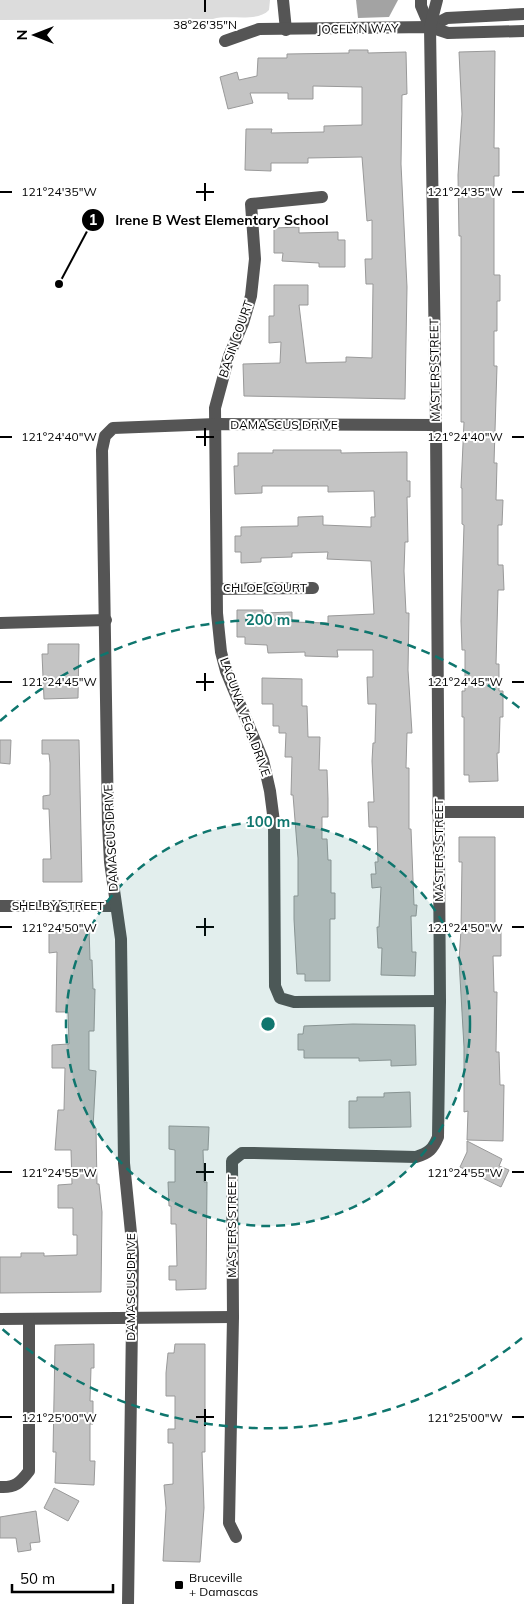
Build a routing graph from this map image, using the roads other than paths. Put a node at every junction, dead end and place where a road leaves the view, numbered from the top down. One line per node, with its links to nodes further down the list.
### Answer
1 (284, 0): 6 (street)
2 (422, 0): 5 (street, MASTERS STREET)
3 (437, 0): 5 (street, MASTERS STREET)
4 (524, 14): 5 (street, JOCELYN WAY)
5 (430, 27): 6 (street, JOCELYN WAY); 7 (street, JOCELYN WAY); 11 (street, MASTERS STREET)
6 (286, 30): 8 (street, JOCELYN WAY)
7 (524, 31)
8 (225, 41)
9 (322, 197): 10 (street, BASIN COURT)
10 (216, 424): 11 (street, DAMASCUS DRIVE); 13 (street, LAGUNA VEGA DRIVE); 14 (street, DAMASCUS DRIVE)
11 (436, 425): 16 (street, MASTERS STREET)
12 (314, 588): 13 (street, CHLOE COURT)
13 (217, 589): 20 (street, LAGUNA VEGA DRIVE)
14 (106, 620): 15 (street); 19 (street, DAMASCUS DRIVE)
15 (0, 623)
16 (438, 812): 17 (street); 20 (street, MASTERS STREET)
17 (524, 812)
18 (0, 906): 19 (street, SHELBY STREET)
19 (115, 906): 22 (street, DAMASCUS DRIVE)
20 (440, 1001): 21 (street, MASTERS STREET)
21 (233, 1317): 22 (street); 26 (street, MASTERS STREET)
22 (132, 1318): 23 (street); 27 (street, DAMASCUS DRIVE)
23 (29, 1319): 24 (street); 25 (street)
24 (0, 1320)
25 (0, 1487)
26 (236, 1537)
27 (128, 1604)

